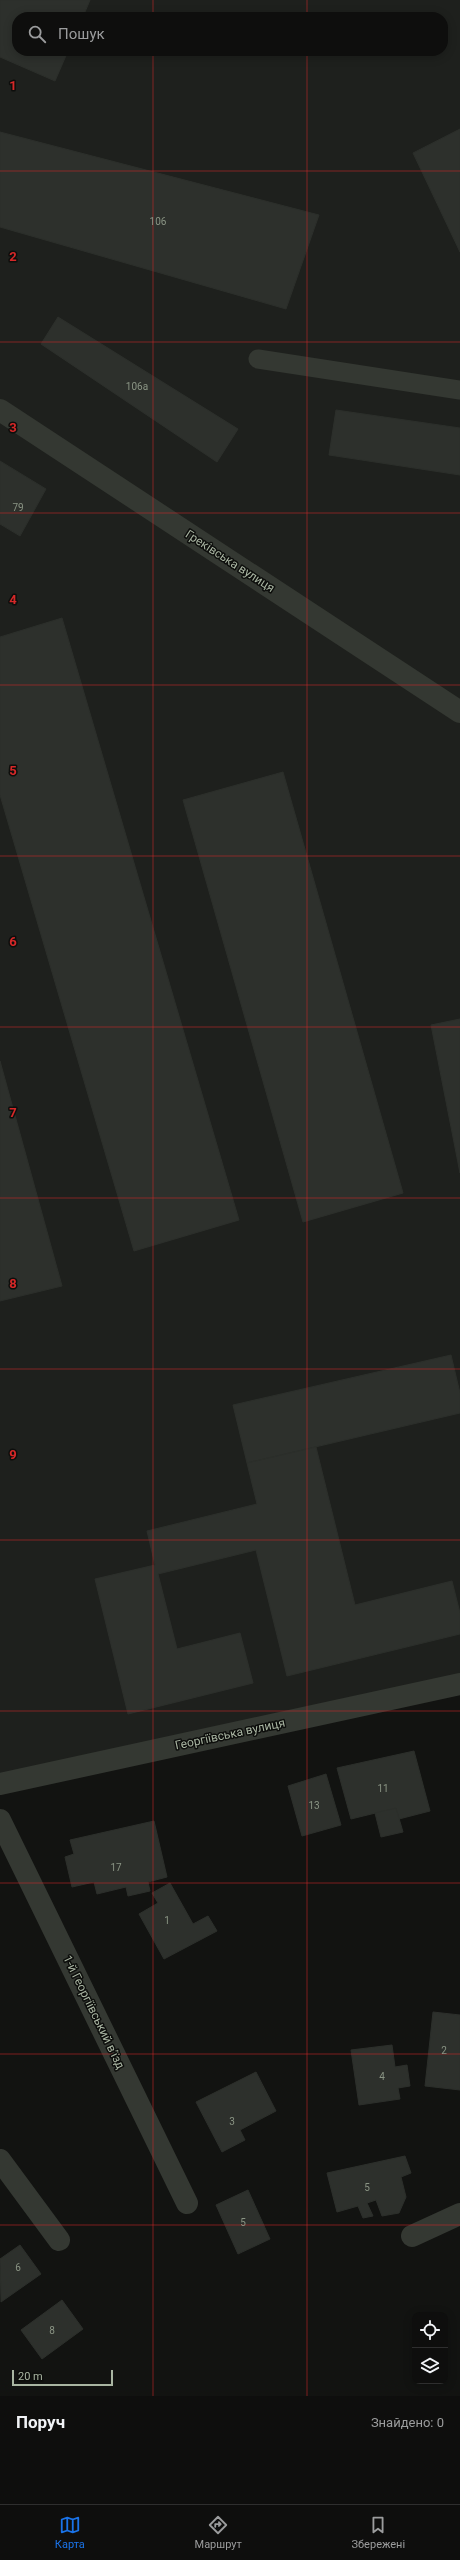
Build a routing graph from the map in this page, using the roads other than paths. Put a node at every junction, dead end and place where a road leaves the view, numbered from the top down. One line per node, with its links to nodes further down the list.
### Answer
1 (258, 359): 2 (lane)
2 (460, 390)
3 (0, 410): 4 (street, Греківська вулиця)
4 (460, 712)
5 (460, 1684): 6 (street, Георгіївська вулиця)
6 (0, 1784)
7 (0, 1820): 9 (street, 1-й Георгіївський в’їзд)
8 (0, 2160): 12 (street)
9 (188, 2203)
10 (460, 2214): 11 (street)
11 (412, 2236)
12 (59, 2240)

